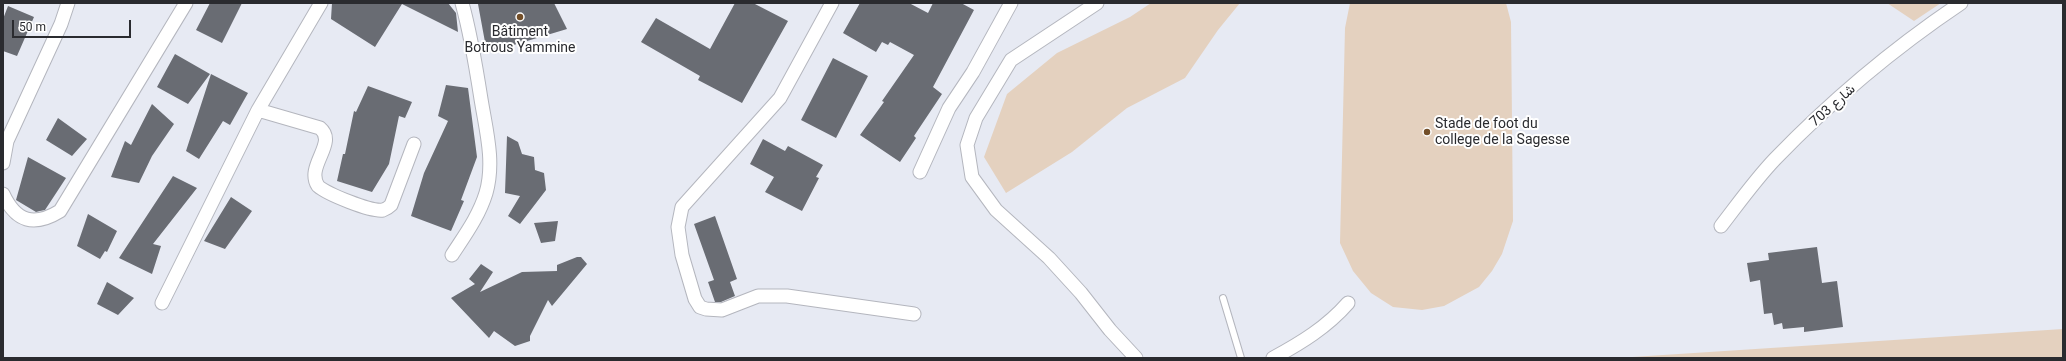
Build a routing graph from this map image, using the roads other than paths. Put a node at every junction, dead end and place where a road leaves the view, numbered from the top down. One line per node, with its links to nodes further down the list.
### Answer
1 (68, 3): 11 (street)
2 (186, 3): 13 (street)
3 (321, 3): 9 (street)
4 (462, 3): 15 (street)
5 (832, 3): 19 (street)
6 (1011, 3): 12 (street)
7 (1098, 3): 20 (street)
8 (1961, 3): 14 (street, شارع 703)
9 (258, 110): 10 (street); 17 (street)
10 (414, 144)
11 (3, 163)
12 (920, 172)
13 (3, 194)
14 (1721, 226)
15 (452, 255)
16 (1223, 298): 21 (lane)
17 (162, 303)
18 (1348, 303): 22 (street)
19 (914, 314)
20 (1136, 358)
21 (1241, 358)
22 (1274, 358)

